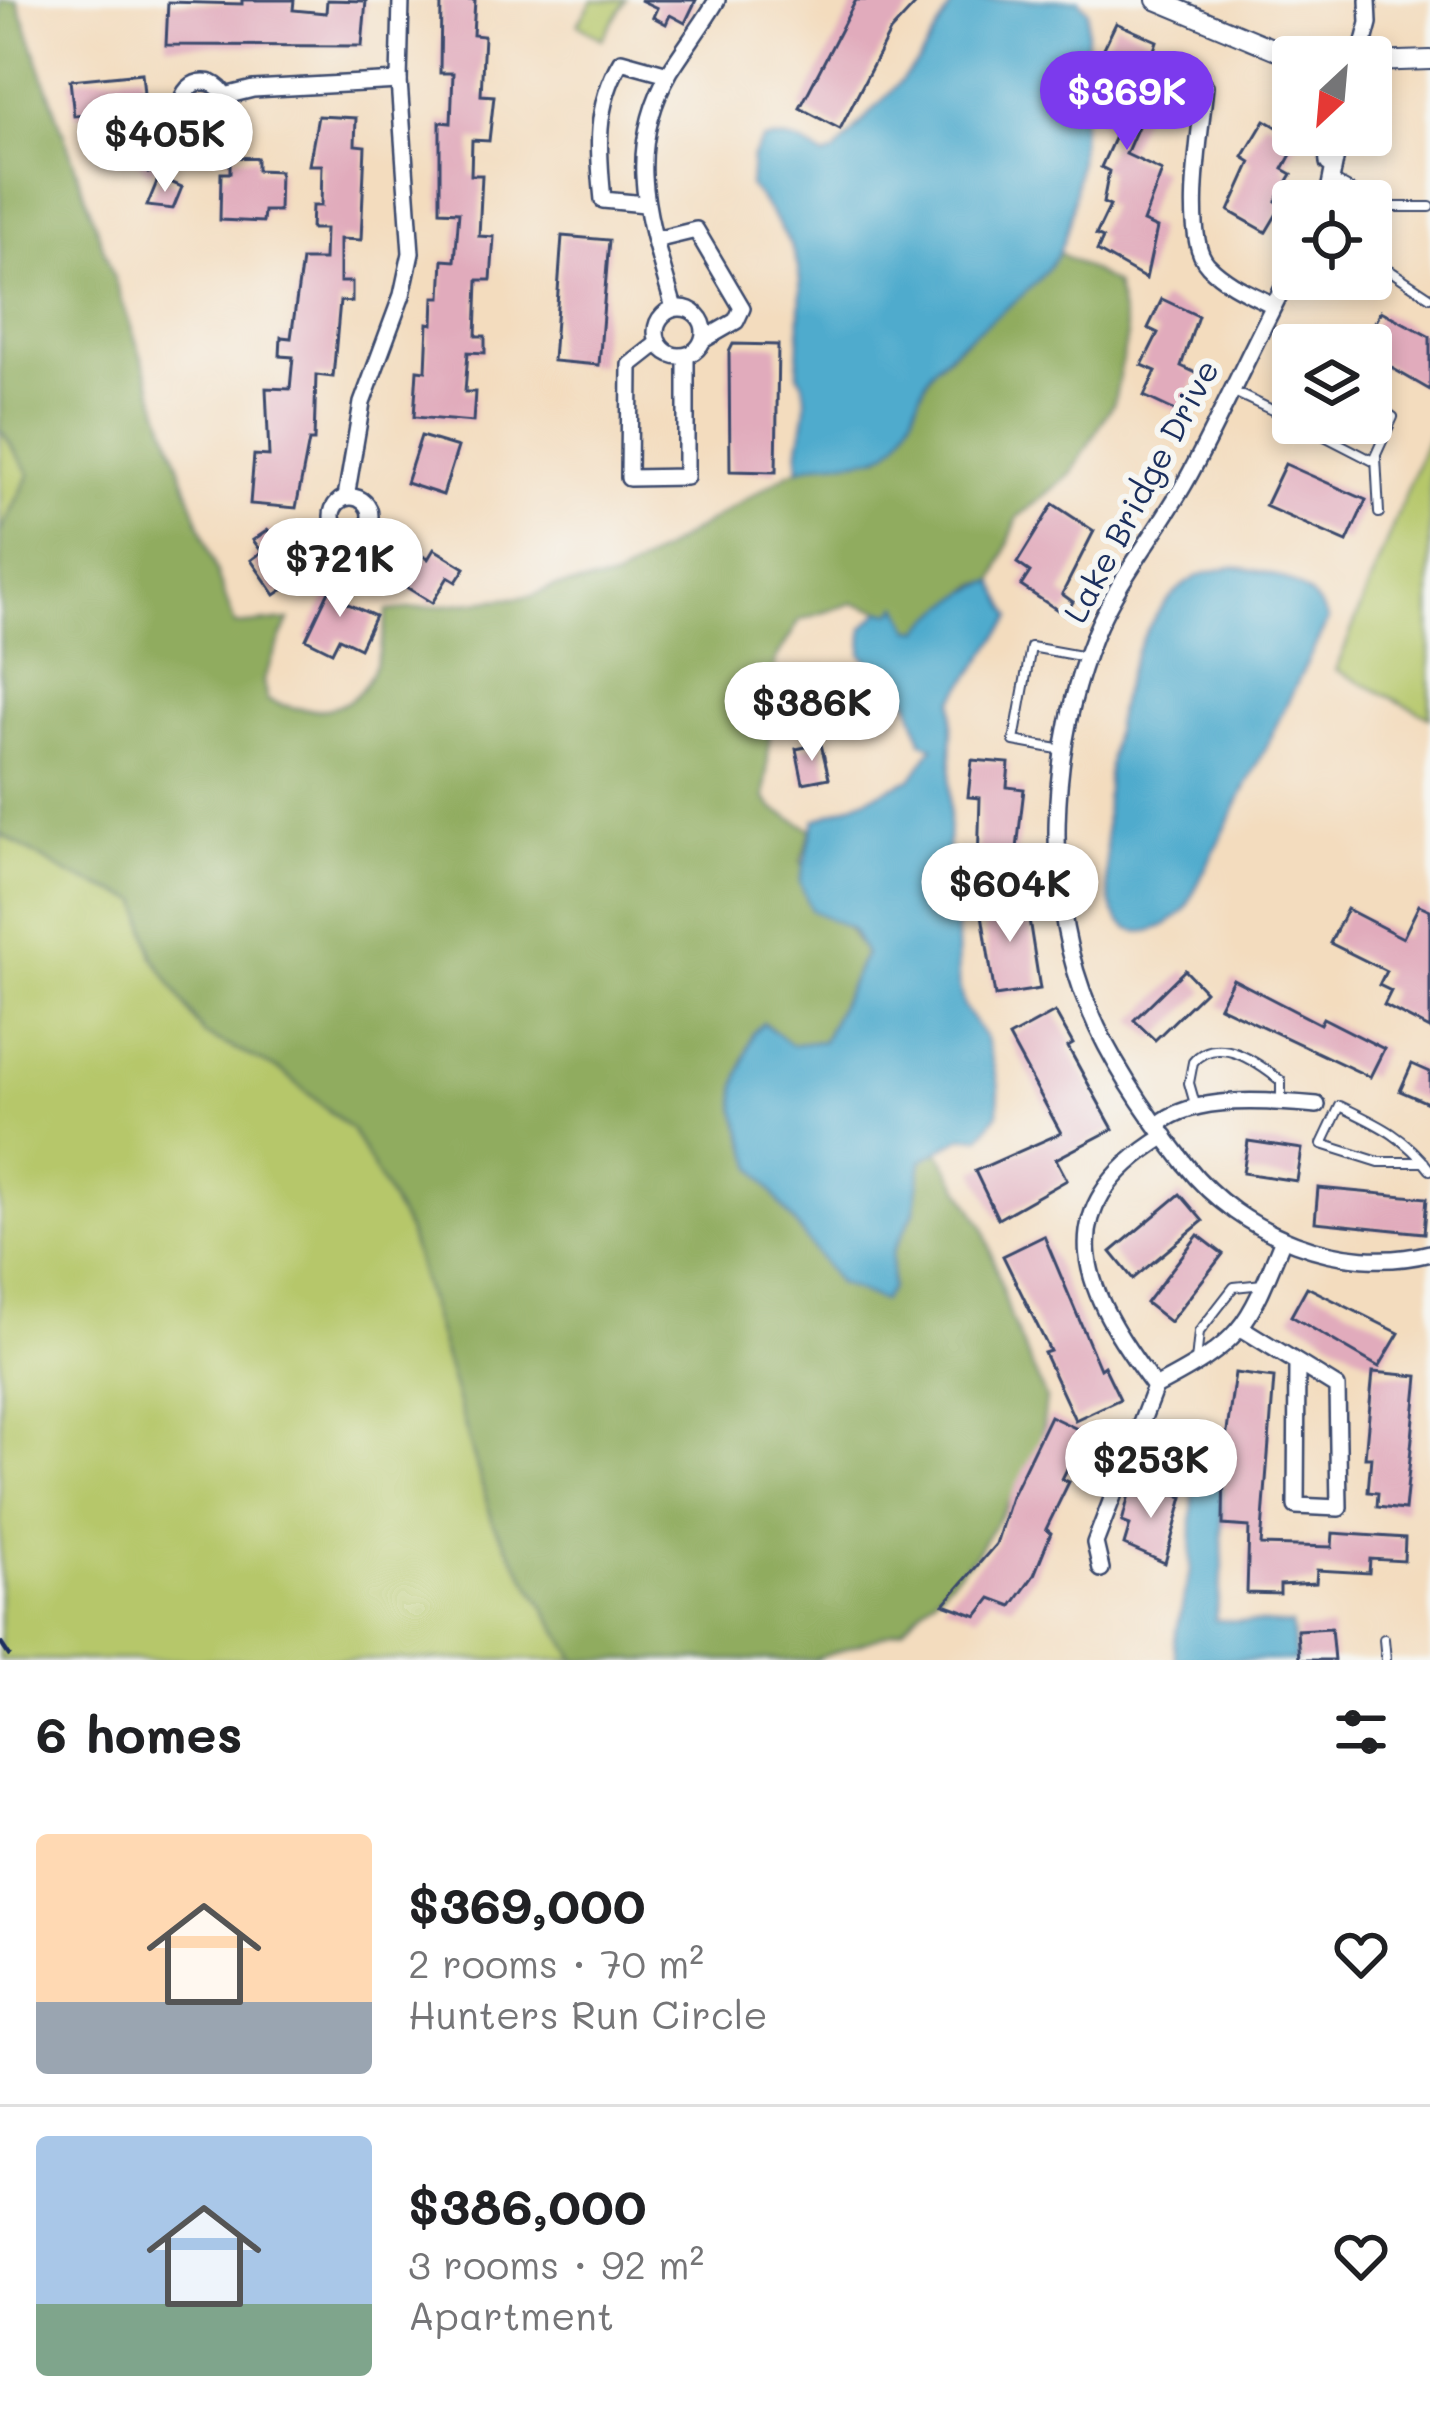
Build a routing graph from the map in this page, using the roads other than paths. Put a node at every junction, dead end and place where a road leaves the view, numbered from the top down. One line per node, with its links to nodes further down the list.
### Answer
1 (401, 0): 10 (street)
2 (717, 0): 9 (street)
3 (1156, 0): 6 (street)
4 (1368, 0): 5 (street)
5 (1366, 36)
6 (1272, 48)
7 (1430, 60): 8 (street)
8 (1392, 61)
9 (668, 74): 17 (street); 17 (street)
10 (399, 81): 12 (street); 34 (street)
11 (1205, 86): 24 (street)
12 (225, 96)
13 (1327, 156): 15 (street)
14 (1335, 156): 15 (street)
15 (1329, 178): 16 (lane)
16 (1333, 180)
17 (645, 204): 20 (street)
18 (1392, 204): 19 (lane)
19 (1430, 207)
20 (655, 240): 25 (street); 26 (street)
21 (1392, 270): 22 (lane)
22 (1430, 297)
23 (1276, 300): 24 (street, Lake Bridge Drive)
24 (1273, 305): 29 (street, Lake Bridge Drive)
25 (674, 308): 26 (street); 27 (street)
26 (704, 340): 28 (street)
27 (658, 344): 28 (street); 28 (street)
28 (686, 356)
29 (1231, 390): 30 (lane); 36 (street, Lake Bridge Drive)
30 (1272, 410)
31 (1341, 444): 33 (lane)
32 (1382, 444): 33 (lane)
33 (1376, 457): 35 (lane)
34 (346, 497)
35 (1379, 513)
36 (1087, 658): 37 (street, Lake Bridge Drive); 37 (lane)
37 (1064, 750): 41 (street, Lake Bridge Drive)
38 (1281, 1102): 39 (street); 40 (street); 40 (lane)
39 (1317, 1105)
40 (1197, 1108): 41 (street)
41 (1161, 1130): 43 (street, Lake Bridge Drive); 49 (street)
42 (1427, 1166): 42 (lane)
43 (1283, 1239): 44 (street, Lake Bridge Drive); 45 (street)
44 (1430, 1253)
45 (1265, 1283): 46 (street); 48 (lane)
46 (1243, 1329): 47 (street); 48 (street)
47 (1297, 1364): 47 (street)
48 (1196, 1366): 49 (street)
49 (1155, 1387): 50 (street)
50 (1102, 1570)
51 (1384, 1639): 52 (lane)
52 (1386, 1660)

